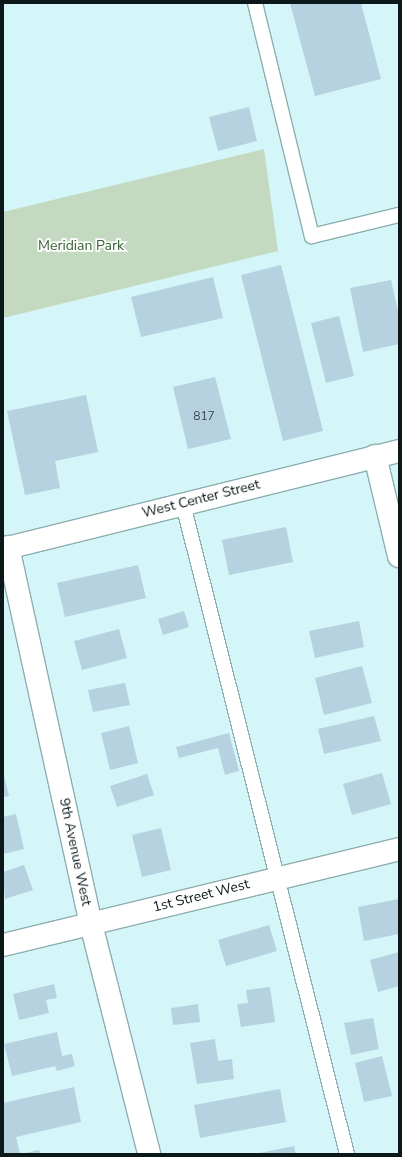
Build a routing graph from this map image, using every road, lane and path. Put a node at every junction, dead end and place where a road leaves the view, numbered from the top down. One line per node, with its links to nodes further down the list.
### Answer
1 (255, 3): 2 (lane)
2 (399, 214)
3 (399, 450): 4 (street, West Center Street)
4 (375, 456): 5 (street, West Center Street); 7 (street)
5 (183, 504): 6 (street, West Center Street); 9 (lane)
6 (6, 548): 10 (street, 9th Avenue West)
7 (399, 556)
8 (399, 849): 9 (street, 1st Street West)
9 (275, 878): 10 (street, 1st Street West); 13 (lane)
10 (91, 924): 11 (street, 1st Street West); 12 (street, 9th Avenue West)
11 (3, 945)
12 (150, 1154)
13 (347, 1154)

